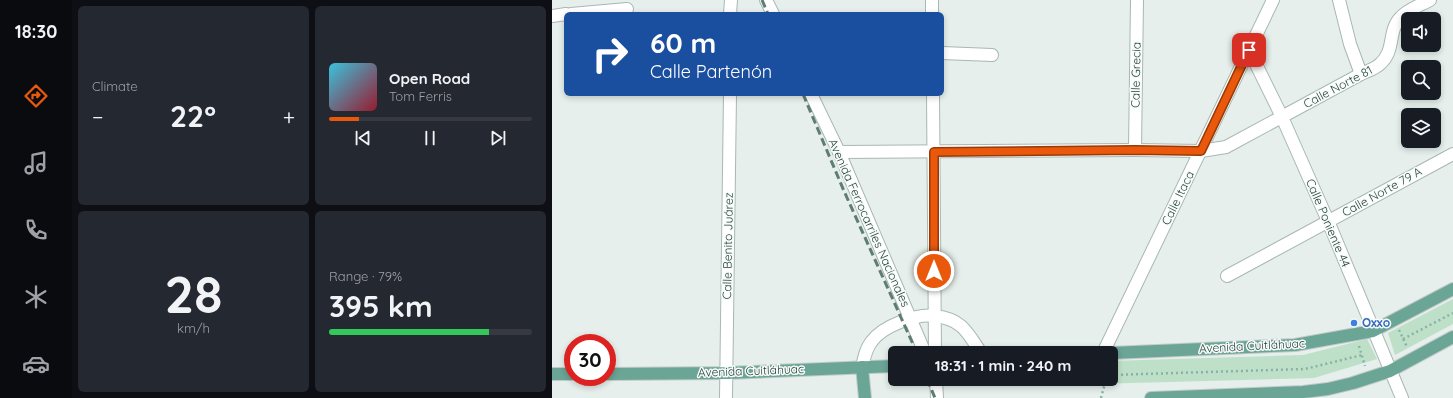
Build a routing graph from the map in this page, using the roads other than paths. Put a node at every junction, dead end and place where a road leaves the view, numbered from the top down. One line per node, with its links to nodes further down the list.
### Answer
1 (730, 0): 10 (street)
2 (766, 0): 11 (street)
3 (932, 0): 12 (street)
4 (1136, 0): 23 (street, Calle Grecia)
5 (1273, 0): 15 (street, Calle Itaca)
6 (1339, 0): 18 (street)
7 (1430, 0): 18 (street, Calle Norte 81)
8 (627, 9): 9 (street)
9 (593, 12)
10 (730, 12)
11 (772, 12)
12 (932, 12)
13 (564, 14): 14 (street)
14 (552, 16)
15 (1249, 50): 22 (street, Calle Poniente 44); 24 (street, Calle Itaca)
16 (944, 52): 17 (street)
17 (992, 55)
18 (1361, 74): 22 (street, Calle Norte 81)
19 (730, 96): 43 (street, Calle Benito Juárez)
20 (812, 96): 25 (street, Avenida Ferrocarriles Nacionales)
21 (933, 96): 26 (street)
22 (1282, 117): 24 (street, Calle Norte 81); 28 (street, Calle Poniente 44)
23 (1135, 150): 24 (street, Calle Norte 81); 26 (street, Calle Norte 81)
24 (1201, 151): 38 (street, Calle Itaca)
25 (839, 152): 26 (street, Calle Norte 81); 32 (street, Avenida Ferrocarriles Nacionales)
26 (934, 152): 31 (street)
27 (1453, 154): 28 (street, Calle Norte 79 A)
28 (1328, 221): 29 (street, Calle Norte 79 A); 33 (street, Calle Poniente 44)
29 (1227, 276)
30 (1453, 289): 33 (main road, Avenida Cuitláhuac)
31 (935, 315): 32 (street); 36 (street); 37 (street)
32 (910, 319): 35 (street, Avenida Ferrocarriles Nacionales); 41 (street)
33 (1373, 331): 39 (main road, Avenida Cuitláhuac); 42 (street, Calle Poniente 44)
34 (1453, 337): 42 (main road)
35 (922, 346)
36 (934, 346)
37 (976, 346)
38 (1107, 346)
39 (1118, 353)
40 (888, 366): 41 (main road, Avenida Cuitláhuac)
41 (862, 367): 43 (main road, Avenida Cuitláhuac); 49 (main road)
42 (1390, 371): 51 (main road); 52 (street, Calle Poniente 44)
43 (727, 373): 46 (main road, Avenida Cuitláhuac); 48 (street, Calle Benito Juárez)
44 (552, 374): 45 (main road)
45 (564, 374)
46 (616, 374)
47 (936, 386): 50 (street)
48 (726, 398)
49 (865, 398)
50 (937, 398)
51 (1152, 398)
52 (1402, 398)

